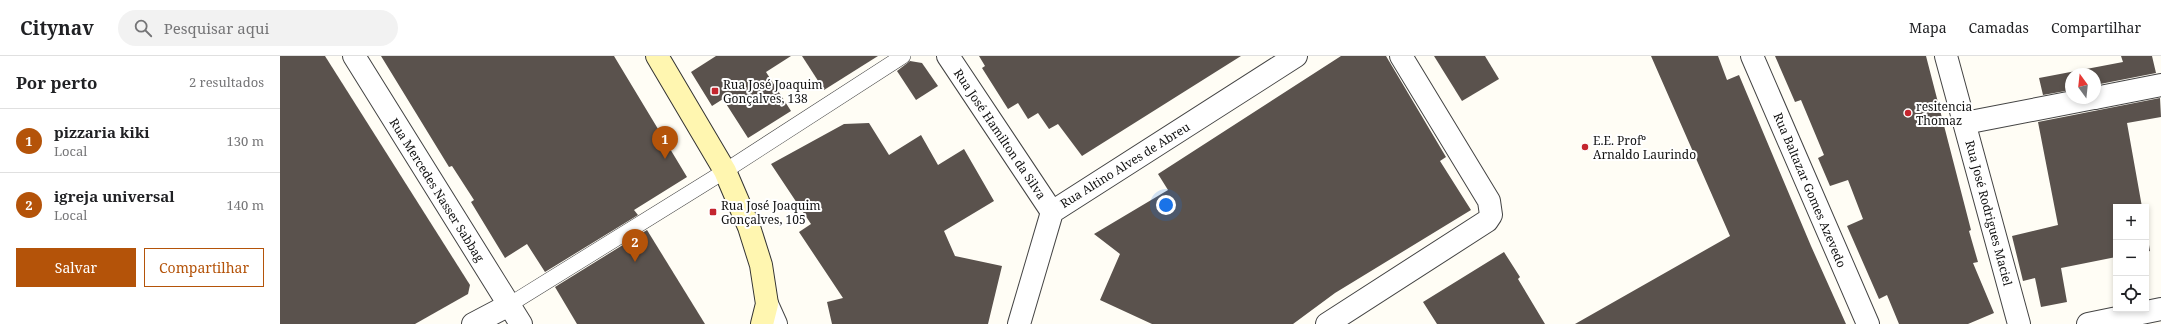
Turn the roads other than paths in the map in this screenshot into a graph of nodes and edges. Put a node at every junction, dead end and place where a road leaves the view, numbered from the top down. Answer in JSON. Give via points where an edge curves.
{"nodes":[{"id":1,"x":354,"y":56,"type":"edge"},
{"id":2,"x":657,"y":56,"type":"edge"},
{"id":3,"x":903,"y":56,"type":"edge"},
{"id":4,"x":948,"y":56,"type":"edge"},
{"id":5,"x":1296,"y":56,"type":"edge"},
{"id":6,"x":1401,"y":56,"type":"edge"},
{"id":7,"x":1752,"y":56,"type":"edge"},
{"id":8,"x":1946,"y":56,"type":"edge"},
{"id":9,"x":2161,"y":85,"type":"edge"},
{"id":10,"x":2101,"y":97,"type":"edge"},
{"id":11,"x":2065,"y":104,"type":"edge"},
{"id":12,"x":1965,"y":123,"type":"junction"},
{"id":13,"x":725,"y":171,"type":"junction"},
{"id":14,"x":1052,"y":212,"type":"junction"},
{"id":15,"x":2161,"y":309,"type":"edge"},
{"id":16,"x":500,"y":313,"type":"edge"},
{"id":17,"x":764,"y":314,"type":"edge"},
{"id":18,"x":473,"y":324,"type":"edge"},
{"id":19,"x":521,"y":324,"type":"edge"},
{"id":20,"x":776,"y":324,"type":"edge"},
{"id":21,"x":1019,"y":324,"type":"edge"},
{"id":22,"x":1327,"y":324,"type":"edge"},
{"id":23,"x":1868,"y":324,"type":"edge"},
{"id":24,"x":2019,"y":324,"type":"edge"},
{"id":25,"x":2088,"y":324,"type":"edge"}],
"edges":[{"from":1,"to":16,"type":"street","name":"Rua Mercedes Nasser Sabbag"},
{"from":2,"to":13,"type":"street"},
{"from":3,"to":13,"type":"lane"},
{"from":4,"to":14,"type":"street","name":"Rua José Hamilton da Silva"},
{"from":5,"to":14,"type":"street","name":"Rua Altino Alves de Abreu"},
{"from":6,"to":22,"type":"street","via":[[1489,201],[1491,215],[1487,221]]},
{"from":7,"to":23,"type":"street","name":"Rua Baltazar Gomes Azevedo"},
{"from":8,"to":12,"type":"street","name":"Rua José Rodrigues Maciel"},
{"from":9,"to":10,"type":"street"},
{"from":11,"to":12,"type":"street"},
{"from":12,"to":24,"type":"street","name":"Rua José Rodrigues Maciel"},
{"from":13,"to":16,"type":"lane"},
{"from":13,"to":17,"type":"street","via":[[749,227],[761,265]]},
{"from":14,"to":21,"type":"street","name":"Rua Altino Alves de Abreu"},
{"from":15,"to":25,"type":"street"},
{"from":16,"to":18,"type":"street"},
{"from":16,"to":19,"type":"street","name":"Rua Mercedes Nasser Sabbag"},
{"from":17,"to":20,"type":"street"}]}
